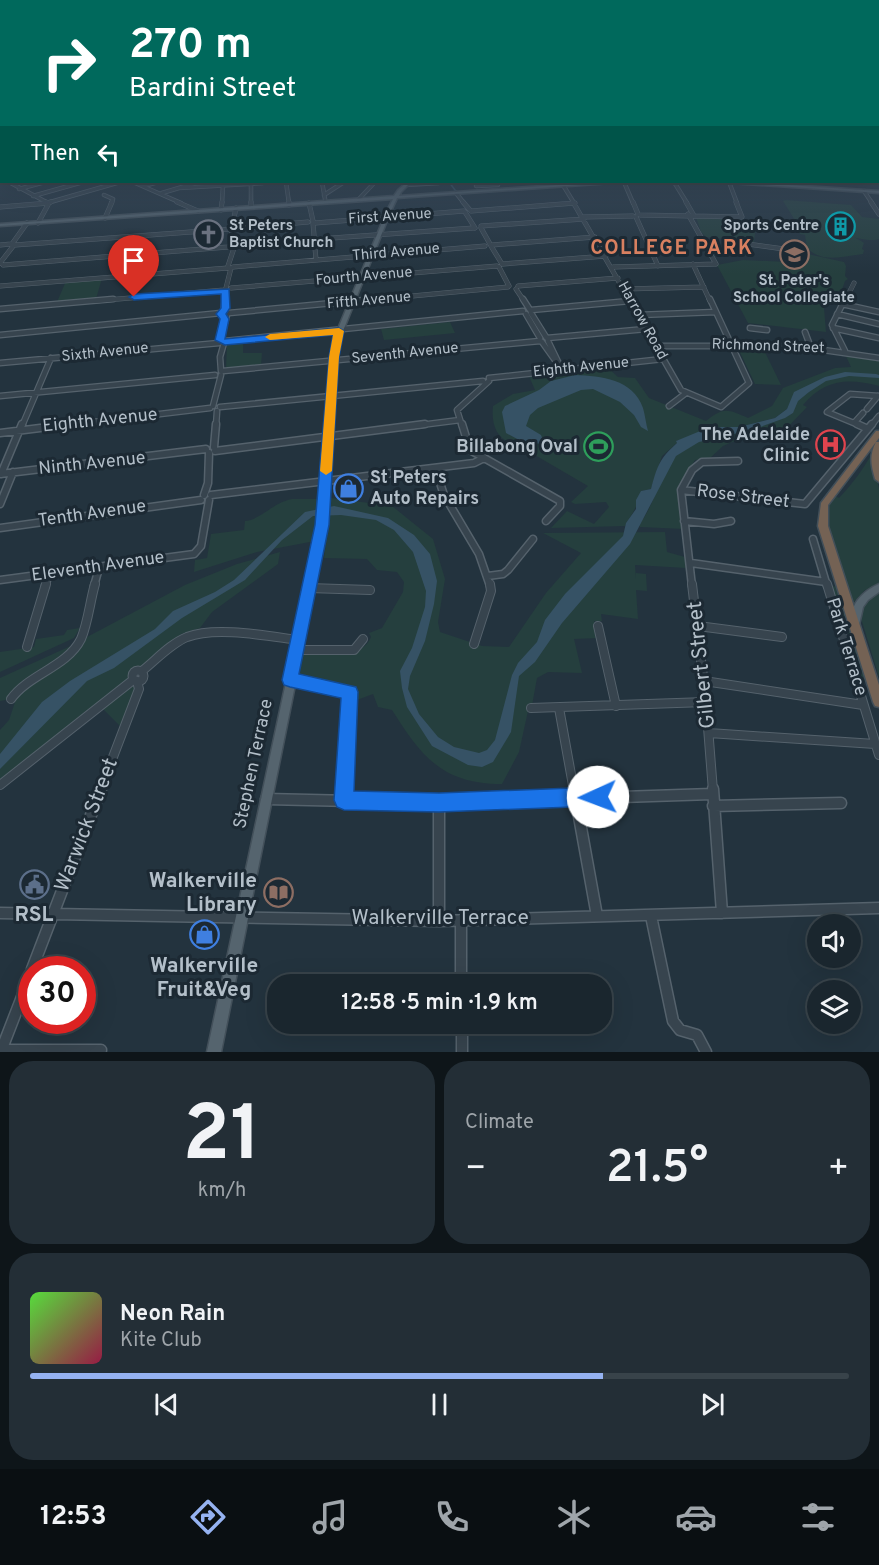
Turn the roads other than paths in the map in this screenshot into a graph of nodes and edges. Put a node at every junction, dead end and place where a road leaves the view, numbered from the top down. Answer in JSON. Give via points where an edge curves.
{"nodes":[{"id":1,"x":10,"y":183,"type":"edge"},
{"id":2,"x":41,"y":183,"type":"edge"},
{"id":3,"x":78,"y":183,"type":"edge"},
{"id":4,"x":117,"y":183,"type":"edge"},
{"id":5,"x":136,"y":183,"type":"edge"},
{"id":6,"x":154,"y":183,"type":"edge"},
{"id":7,"x":196,"y":183,"type":"edge"},
{"id":8,"x":223,"y":183,"type":"edge"},
{"id":9,"x":251,"y":183,"type":"junction"},
{"id":10,"x":263,"y":183,"type":"edge"},
{"id":11,"x":286,"y":183,"type":"edge"},
{"id":12,"x":322,"y":183,"type":"edge"},
{"id":13,"x":343,"y":183,"type":"edge"},
{"id":14,"x":373,"y":183,"type":"edge"},
{"id":15,"x":405,"y":183,"type":"edge"},
{"id":16,"x":439,"y":183,"type":"dead end"},
{"id":17,"x":592,"y":183,"type":"edge"},
{"id":18,"x":624,"y":183,"type":"edge"},
{"id":19,"x":675,"y":183,"type":"edge"},
{"id":20,"x":730,"y":183,"type":"edge"},
{"id":21,"x":746,"y":183,"type":"edge"},
{"id":22,"x":809,"y":183,"type":"edge"},
{"id":23,"x":541,"y":184,"type":"edge"},
{"id":24,"x":572,"y":184,"type":"joint"},
{"id":25,"x":144,"y":186,"type":"junction"},
{"id":26,"x":476,"y":186,"type":"dead end"},
{"id":27,"x":498,"y":186,"type":"edge"},
{"id":28,"x":565,"y":187,"type":"junction"},
{"id":29,"x":811,"y":187,"type":"junction"},
{"id":30,"x":179,"y":188,"type":"junction"},
{"id":31,"x":18,"y":189,"type":"junction"},
{"id":32,"x":864,"y":191,"type":"junction"},
{"id":33,"x":879,"y":192,"type":"edge"},
{"id":34,"x":162,"y":193,"type":"junction"},
{"id":35,"x":456,"y":193,"type":"junction"},
{"id":36,"x":104,"y":195,"type":"dead end"},
{"id":37,"x":324,"y":195,"type":"junction"},
{"id":38,"x":33,"y":196,"type":"junction"},
{"id":39,"x":357,"y":200,"type":"junction"},
{"id":40,"x":393,"y":201,"type":"junction"},
{"id":41,"x":325,"y":202,"type":"junction"},
{"id":42,"x":48,"y":203,"type":"junction"},
{"id":43,"x":309,"y":203,"type":"junction"},
{"id":44,"x":575,"y":203,"type":"junction"},
{"id":45,"x":872,"y":204,"type":"junction"},
{"id":46,"x":289,"y":205,"type":"junction"},
{"id":47,"x":879,"y":205,"type":"edge"},
{"id":48,"x":1,"y":206,"type":"edge"},
{"id":49,"x":251,"y":207,"type":"junction"},
{"id":50,"x":236,"y":208,"type":"junction"},
{"id":51,"x":221,"y":210,"type":"junction"},
{"id":52,"x":198,"y":211,"type":"junction"},
{"id":53,"x":467,"y":211,"type":"junction"},
{"id":54,"x":688,"y":214,"type":"junction"},
{"id":55,"x":693,"y":214,"type":"junction"},
{"id":56,"x":879,"y":214,"type":"edge"},
{"id":57,"x":637,"y":216,"type":"junction"},
{"id":58,"x":387,"y":217,"type":"junction"},
{"id":59,"x":105,"y":218,"type":"junction"},
{"id":60,"x":584,"y":218,"type":"junction"},
{"id":61,"x":312,"y":222,"type":"junction"},
{"id":62,"x":38,"y":223,"type":"junction"},
{"id":63,"x":27,"y":224,"type":"junction"},
{"id":64,"x":0,"y":225,"type":"edge"},
{"id":65,"x":478,"y":227,"type":"junction"},
{"id":66,"x":234,"y":228,"type":"junction"},
{"id":67,"x":380,"y":235,"type":"junction"},
{"id":68,"x":595,"y":237,"type":"junction"},
{"id":69,"x":314,"y":240,"type":"junction"},
{"id":70,"x":733,"y":242,"type":"dead end"},
{"id":71,"x":2,"y":245,"type":"edge"},
{"id":72,"x":13,"y":245,"type":"junction"},
{"id":73,"x":488,"y":245,"type":"junction"},
{"id":74,"x":232,"y":247,"type":"junction"},
{"id":75,"x":783,"y":249,"type":"dead end"},
{"id":76,"x":371,"y":255,"type":"junction"},
{"id":77,"x":606,"y":256,"type":"junction"},
{"id":78,"x":316,"y":260,"type":"junction"},
{"id":79,"x":693,"y":264,"type":"junction"},
{"id":80,"x":1,"y":265,"type":"edge"},
{"id":81,"x":501,"y":265,"type":"junction"},
{"id":82,"x":230,"y":266,"type":"junction"},
{"id":83,"x":658,"y":266,"type":"junction"},
{"id":84,"x":613,"y":267,"type":"junction"},
{"id":85,"x":362,"y":278,"type":"junction"},
{"id":86,"x":618,"y":278,"type":"junction"},
{"id":87,"x":854,"y":283,"type":"dead end"},
{"id":88,"x":0,"y":286,"type":"edge"},
{"id":89,"x":513,"y":287,"type":"junction"},
{"id":90,"x":704,"y":287,"type":"junction"},
{"id":91,"x":227,"y":289,"type":"junction"},
{"id":92,"x":624,"y":290,"type":"junction"},
{"id":93,"x":351,"y":302,"type":"junction"},
{"id":94,"x":630,"y":302,"type":"junction"},
{"id":95,"x":842,"y":304,"type":"junction"},
{"id":96,"x":857,"y":307,"type":"junction"},
{"id":97,"x":0,"y":309,"type":"edge"},
{"id":98,"x":529,"y":312,"type":"junction"},
{"id":99,"x":716,"y":312,"type":"junction"},
{"id":100,"x":879,"y":312,"type":"edge"},
{"id":101,"x":225,"y":314,"type":"junction"},
{"id":102,"x":837,"y":314,"type":"junction"},
{"id":103,"x":638,"y":315,"type":"junction"},
{"id":104,"x":852,"y":318,"type":"junction"},
{"id":105,"x":879,"y":324,"type":"edge"},
{"id":106,"x":750,"y":328,"type":"dead end"},
{"id":107,"x":833,"y":328,"type":"junction"},
{"id":108,"x":646,"y":329,"type":"junction"},
{"id":109,"x":339,"y":330,"type":"junction"},
{"id":110,"x":766,"y":330,"type":"dead end"},
{"id":111,"x":805,"y":332,"type":"dead end"},
{"id":112,"x":0,"y":334,"type":"edge"},
{"id":113,"x":879,"y":338,"type":"edge"},
{"id":114,"x":544,"y":339,"type":"junction"},
{"id":115,"x":222,"y":342,"type":"junction"},
{"id":116,"x":731,"y":344,"type":"junction"},
{"id":117,"x":656,"y":346,"type":"junction"},
{"id":118,"x":811,"y":348,"type":"junction"},
{"id":119,"x":845,"y":351,"type":"junction"},
{"id":120,"x":51,"y":358,"type":"junction"},
{"id":121,"x":879,"y":358,"type":"edge"},
{"id":122,"x":663,"y":359,"type":"junction"},
{"id":123,"x":334,"y":361,"type":"junction"},
{"id":124,"x":0,"y":363,"type":"edge"},
{"id":125,"x":562,"y":370,"type":"junction"},
{"id":126,"x":219,"y":374,"type":"junction"},
{"id":127,"x":486,"y":381,"type":"junction"},
{"id":128,"x":37,"y":392,"type":"junction"},
{"id":129,"x":686,"y":393,"type":"junction"},
{"id":130,"x":0,"y":396,"type":"edge"},
{"id":131,"x":332,"y":396,"type":"junction"},
{"id":132,"x":879,"y":396,"type":"edge"},
{"id":133,"x":669,"y":406,"type":"dead end"},
{"id":134,"x":215,"y":408,"type":"junction"},
{"id":135,"x":879,"y":416,"type":"edge"},
{"id":136,"x":460,"y":420,"type":"junction"},
{"id":137,"x":854,"y":423,"type":"junction"},
{"id":138,"x":868,"y":429,"type":"junction"},
{"id":139,"x":21,"y":430,"type":"junction"},
{"id":140,"x":0,"y":432,"type":"edge"},
{"id":141,"x":879,"y":433,"type":"edge"},
{"id":142,"x":329,"y":436,"type":"junction"},
{"id":143,"x":879,"y":444,"type":"edge"},
{"id":144,"x":211,"y":450,"type":"junction"},
{"id":145,"x":484,"y":458,"type":"junction"},
{"id":146,"x":738,"y":461,"type":"dead end"},
{"id":147,"x":435,"y":468,"type":"junction"},
{"id":148,"x":13,"y":472,"type":"junction"},
{"id":149,"x":1,"y":474,"type":"edge"},
{"id":150,"x":879,"y":479,"type":"edge"},
{"id":151,"x":325,"y":482,"type":"junction"},
{"id":152,"x":681,"y":490,"type":"junction"},
{"id":153,"x":206,"y":498,"type":"junction"},
{"id":154,"x":324,"y":498,"type":"joint"},
{"id":155,"x":0,"y":504,"type":"edge"},
{"id":156,"x":546,"y":521,"type":"dead end"},
{"id":157,"x":730,"y":521,"type":"dead end"},
{"id":158,"x":685,"y":524,"type":"junction"},
{"id":159,"x":0,"y":527,"type":"edge"},
{"id":160,"x":813,"y":539,"type":"dead end"},
{"id":161,"x":532,"y":540,"type":"dead end"},
{"id":162,"x":691,"y":564,"type":"junction"},
{"id":163,"x":99,"y":568,"type":"junction"},
{"id":164,"x":49,"y":574,"type":"junction"},
{"id":165,"x":488,"y":576,"type":"junction"},
{"id":166,"x":0,"y":580,"type":"edge"},
{"id":167,"x":826,"y":582,"type":"junction"},
{"id":168,"x":309,"y":588,"type":"junction"},
{"id":169,"x":879,"y":588,"type":"edge"},
{"id":170,"x":370,"y":590,"type":"dead end"},
{"id":171,"x":598,"y":626,"type":"dead end"},
{"id":172,"x":698,"y":626,"type":"junction"},
{"id":173,"x":782,"y":637,"type":"dead end"},
{"id":174,"x":859,"y":637,"type":"junction"},
{"id":175,"x":363,"y":639,"type":"dead end"},
{"id":176,"x":474,"y":644,"type":"dead end"},
{"id":177,"x":297,"y":645,"type":"junction"},
{"id":178,"x":27,"y":647,"type":"dead end"},
{"id":179,"x":135,"y":680,"type":"junction"},
{"id":180,"x":290,"y":680,"type":"junction"},
{"id":181,"x":704,"y":681,"type":"junction"},
{"id":182,"x":11,"y":699,"type":"dead end"},
{"id":183,"x":706,"y":702,"type":"junction"},
{"id":184,"x":879,"y":702,"type":"edge"},
{"id":185,"x":863,"y":705,"type":"junction"},
{"id":186,"x":616,"y":706,"type":"junction"},
{"id":187,"x":531,"y":708,"type":"dead end"},
{"id":188,"x":559,"y":708,"type":"junction"},
{"id":189,"x":709,"y":733,"type":"junction"},
{"id":190,"x":875,"y":744,"type":"junction"},
{"id":191,"x":879,"y":756,"type":"edge"},
{"id":192,"x":0,"y":785,"type":"edge"},
{"id":193,"x":712,"y":794,"type":"junction"},
{"id":194,"x":577,"y":797,"type":"junction"},
{"id":195,"x":266,"y":799,"type":"junction"},
{"id":196,"x":344,"y":800,"type":"junction"},
{"id":197,"x":439,"y":803,"type":"junction"},
{"id":198,"x":841,"y":803,"type":"dead end"},
{"id":199,"x":713,"y":806,"type":"junction"},
{"id":200,"x":879,"y":908,"type":"edge"},
{"id":201,"x":0,"y":913,"type":"edge"},
{"id":202,"x":54,"y":913,"type":"junction"},
{"id":203,"x":722,"y":913,"type":"junction"},
{"id":204,"x":241,"y":916,"type":"junction"},
{"id":205,"x":597,"y":916,"type":"junction"},
{"id":206,"x":651,"y":916,"type":"junction"},
{"id":207,"x":461,"y":920,"type":"junction"},
{"id":208,"x":439,"y":921,"type":"junction"},
{"id":209,"x":37,"y":956,"type":"edge"},
{"id":210,"x":462,"y":974,"type":"edge"},
{"id":211,"x":18,"y":1007,"type":"edge"},
{"id":212,"x":462,"y":1034,"type":"edge"},
{"id":213,"x":101,"y":1050,"type":"dead end"},
{"id":214,"x":1,"y":1051,"type":"edge"},
{"id":215,"x":213,"y":1052,"type":"edge"},
{"id":216,"x":462,"y":1052,"type":"edge"},
{"id":217,"x":706,"y":1052,"type":"edge"}],
"edges":[{"from":1,"to":31,"type":"street"},
{"from":2,"to":31,"type":"street"},
{"from":3,"to":38,"type":"street"},
{"from":4,"to":42,"type":"street"},
{"from":5,"to":25,"type":"street"},
{"from":6,"to":25,"type":"street"},
{"from":7,"to":30,"type":"street"},
{"from":8,"to":9,"type":"street"},
{"from":8,"to":30,"type":"street"},
{"from":8,"to":51,"type":"street"},
{"from":9,"to":10,"type":"street"},
{"from":9,"to":49,"type":"street"},
{"from":11,"to":46,"type":"street"},
{"from":12,"to":37,"type":"street"},
{"from":13,"to":37,"type":"street"},
{"from":14,"to":39,"type":"street"},
{"from":15,"to":16,"type":"street"},
{"from":15,"to":40,"type":"main road","name":"Stephen Terrace"},
{"from":17,"to":24,"type":"main road"},
{"from":18,"to":57,"type":"street"},
{"from":19,"to":55,"type":"street"},
{"from":20,"to":55,"type":"street","via":[[742,217]]},
{"from":21,"to":29,"type":"main road"},
{"from":22,"to":29,"type":"street"},
{"from":23,"to":27,"type":"main road"},
{"from":23,"to":28,"type":"main road"},
{"from":24,"to":28,"type":"main road"},
{"from":25,"to":34,"type":"street"},
{"from":26,"to":27,"type":"street"},
{"from":27,"to":35,"type":"main road"},
{"from":28,"to":44,"type":"street","name":"Harrow Road"},
{"from":29,"to":32,"type":"main road"},
{"from":30,"to":34,"type":"street"},
{"from":31,"to":38,"type":"street"},
{"from":32,"to":33,"type":"main road"},
{"from":32,"to":45,"type":"street"},
{"from":34,"to":52,"type":"street"},
{"from":35,"to":40,"type":"main road"},
{"from":35,"to":53,"type":"street"},
{"from":36,"to":59,"type":"street","via":[[113,199]]},
{"from":37,"to":41,"type":"street"},
{"from":38,"to":42,"type":"street"},
{"from":39,"to":40,"type":"main road"},
{"from":39,"to":41,"type":"main road"},
{"from":40,"to":58,"type":"main road","name":"Stephen Terrace"},
{"from":41,"to":43,"type":"main road"},
{"from":42,"to":48,"type":"street"},
{"from":42,"to":62,"type":"street"},
{"from":43,"to":46,"type":"main road"},
{"from":43,"to":61,"type":"street"},
{"from":44,"to":53,"type":"street","name":"First Avenue"},
{"from":44,"to":60,"type":"street","name":"Harrow Road"},
{"from":45,"to":47,"type":"street"},
{"from":45,"to":56,"type":"street"},
{"from":46,"to":49,"type":"main road"},
{"from":49,"to":50,"type":"main road"},
{"from":50,"to":51,"type":"main road"},
{"from":50,"to":66,"type":"street"},
{"from":51,"to":52,"type":"main road"},
{"from":52,"to":59,"type":"main road"},
{"from":53,"to":58,"type":"street","name":"First Avenue"},
{"from":53,"to":65,"type":"street"},
{"from":54,"to":55,"type":"street"},
{"from":54,"to":57,"type":"street"},
{"from":54,"to":79,"type":"street","via":[[716,264]]},
{"from":57,"to":60,"type":"street"},
{"from":57,"to":83,"type":"street"},
{"from":58,"to":61,"type":"street","name":"First Avenue"},
{"from":58,"to":67,"type":"main road","name":"Stephen Terrace"},
{"from":59,"to":62,"type":"main road"},
{"from":60,"to":65,"type":"street"},
{"from":60,"to":68,"type":"street","name":"Harrow Road"},
{"from":61,"to":66,"type":"street","name":"First Avenue"},
{"from":61,"to":69,"type":"street"},
{"from":62,"to":63,"type":"main road"},
{"from":63,"to":64,"type":"main road"},
{"from":63,"to":72,"type":"street"},
{"from":65,"to":67,"type":"street"},
{"from":65,"to":73,"type":"street"},
{"from":66,"to":72,"type":"street","name":"First Avenue"},
{"from":66,"to":74,"type":"street"},
{"from":67,"to":69,"type":"street"},
{"from":67,"to":76,"type":"main road","name":"Stephen Terrace"},
{"from":68,"to":73,"type":"street","name":"Third Avenue"},
{"from":68,"to":77,"type":"street","name":"Harrow Road"},
{"from":69,"to":74,"type":"street"},
{"from":69,"to":78,"type":"street"},
{"from":70,"to":75,"type":"street"},
{"from":71,"to":72,"type":"street","name":"First Avenue"},
{"from":72,"to":80,"type":"street"},
{"from":73,"to":76,"type":"street","name":"Third Avenue"},
{"from":73,"to":81,"type":"street"},
{"from":74,"to":80,"type":"street"},
{"from":74,"to":82,"type":"street"},
{"from":76,"to":78,"type":"street","name":"Third Avenue"},
{"from":76,"to":85,"type":"main road","name":"Stephen Terrace"},
{"from":77,"to":81,"type":"street","name":"Fourth Avenue"},
{"from":77,"to":84,"type":"street","name":"Harrow Road"},
{"from":78,"to":82,"type":"street","name":"Third Avenue"},
{"from":79,"to":83,"type":"street"},
{"from":79,"to":90,"type":"street"},
{"from":81,"to":85,"type":"street","name":"Fourth Avenue"},
{"from":81,"to":89,"type":"street"},
{"from":82,"to":88,"type":"street","name":"Third Avenue"},
{"from":82,"to":91,"type":"street"},
{"from":83,"to":84,"type":"street"},
{"from":84,"to":86,"type":"street","name":"Harrow Road"},
{"from":85,"to":91,"type":"street","name":"Fourth Avenue"},
{"from":85,"to":93,"type":"main road","name":"Stephen Terrace"},
{"from":86,"to":89,"type":"street","name":"Fifth Avenue"},
{"from":86,"to":92,"type":"street","name":"Harrow Road"},
{"from":87,"to":95,"type":"street"},
{"from":89,"to":93,"type":"street","name":"Fifth Avenue"},
{"from":89,"to":98,"type":"street"},
{"from":90,"to":92,"type":"street"},
{"from":90,"to":99,"type":"street"},
{"from":91,"to":97,"type":"street","name":"Fourth Avenue"},
{"from":91,"to":101,"type":"street"},
{"from":92,"to":94,"type":"street","name":"Harrow Road"},
{"from":93,"to":101,"type":"street","name":"Fifth Avenue"},
{"from":93,"to":109,"type":"main road","name":"Stephen Terrace"},
{"from":94,"to":98,"type":"street","name":"Sixth Avenue"},
{"from":94,"to":103,"type":"street","name":"Harrow Road"},
{"from":95,"to":96,"type":"street"},
{"from":95,"to":102,"type":"street"},
{"from":96,"to":100,"type":"street"},
{"from":96,"to":104,"type":"street"},
{"from":98,"to":109,"type":"street","name":"Sixth Avenue"},
{"from":98,"to":114,"type":"street"},
{"from":99,"to":103,"type":"street"},
{"from":99,"to":116,"type":"street"},
{"from":101,"to":112,"type":"street","name":"Fifth Avenue"},
{"from":101,"to":115,"type":"street"},
{"from":102,"to":104,"type":"street"},
{"from":102,"to":107,"type":"street"},
{"from":103,"to":108,"type":"street","name":"Harrow Road"},
{"from":104,"to":105,"type":"street"},
{"from":106,"to":110,"type":"street"},
{"from":107,"to":113,"type":"street"},
{"from":107,"to":119,"type":"street"},
{"from":108,"to":114,"type":"street","name":"Seventh Avenue"},
{"from":108,"to":117,"type":"street","name":"Harrow Road"},
{"from":109,"to":115,"type":"street","name":"Sixth Avenue"},
{"from":109,"to":123,"type":"main road","name":"Stephen Terrace"},
{"from":111,"to":118,"type":"street"},
{"from":114,"to":123,"type":"street","name":"Seventh Avenue"},
{"from":114,"to":125,"type":"street"},
{"from":115,"to":120,"type":"street","name":"Sixth Avenue"},
{"from":115,"to":126,"type":"street"},
{"from":116,"to":117,"type":"street","name":"Richmond Street"},
{"from":116,"to":118,"type":"street","name":"Richmond Street"},
{"from":116,"to":129,"type":"street","via":[[749,383],[720,407]]},
{"from":117,"to":122,"type":"street","name":"Harrow Road"},
{"from":118,"to":119,"type":"street","name":"Richmond Street"},
{"from":119,"to":121,"type":"street","name":"Richmond Street"},
{"from":120,"to":124,"type":"street","name":"Sixth Avenue"},
{"from":120,"to":128,"type":"street"},
{"from":122,"to":125,"type":"street","name":"Eighth Avenue"},
{"from":122,"to":129,"type":"street","name":"Harrow Road"},
{"from":123,"to":126,"type":"street","name":"Seventh Avenue"},
{"from":123,"to":131,"type":"main road","name":"Stephen Terrace"},
{"from":125,"to":127,"type":"street","name":"Eighth Avenue"},
{"from":126,"to":128,"type":"street","name":"Seventh Avenue"},
{"from":126,"to":134,"type":"street"},
{"from":127,"to":131,"type":"street","name":"Eighth Avenue"},
{"from":127,"to":136,"type":"street","via":[[457,410]]},
{"from":128,"to":130,"type":"street","name":"Seventh Avenue"},
{"from":128,"to":139,"type":"street"},
{"from":129,"to":133,"type":"street"},
{"from":131,"to":134,"type":"street","name":"Eighth Avenue"},
{"from":131,"to":142,"type":"main road","name":"Stephen Terrace"},
{"from":132,"to":137,"type":"street"},
{"from":132,"to":137,"type":"street","via":[[863,392],[843,394],[827,412]]},
{"from":134,"to":139,"type":"street","name":"Eighth Avenue"},
{"from":134,"to":144,"type":"street"},
{"from":135,"to":138,"type":"street"},
{"from":136,"to":142,"type":"street","name":"Ninth Avenue"},
{"from":136,"to":145,"type":"street","via":[[470,450]]},
{"from":137,"to":138,"type":"street"},
{"from":138,"to":152,"type":"street","name":"Rose Street","via":[[805,504]]},
{"from":139,"to":140,"type":"street","name":"Eighth Avenue"},
{"from":139,"to":149,"type":"street"},
{"from":141,"to":174,"type":"highway","via":[[824,505],[823,526]]},
{"from":142,"to":144,"type":"street","name":"Ninth Avenue"},
{"from":142,"to":151,"type":"main road","name":"Stephen Terrace"},
{"from":143,"to":150,"type":"highway","via":[[874,452]]},
{"from":144,"to":148,"type":"street","name":"Ninth Avenue"},
{"from":144,"to":153,"type":"street"},
{"from":145,"to":147,"type":"street","name":"Tenth Avenue"},
{"from":145,"to":156,"type":"street","via":[[560,501],[561,505]]},
{"from":146,"to":152,"type":"street","via":[[700,460]]},
{"from":147,"to":151,"type":"street","name":"Tenth Avenue"},
{"from":147,"to":165,"type":"street","via":[[442,493]]},
{"from":148,"to":149,"type":"street","name":"Ninth Avenue"},
{"from":148,"to":155,"type":"street"},
{"from":151,"to":153,"type":"street","name":"Tenth Avenue"},
{"from":151,"to":154,"type":"main road","name":"Stephen Terrace"},
{"from":152,"to":158,"type":"street","name":"Gilbert Street"},
{"from":153,"to":159,"type":"street","name":"Tenth Avenue"},
{"from":153,"to":163,"type":"street","name":"Eleventh Avenue","via":[[201,546],[196,553]]},
{"from":154,"to":168,"type":"main road","name":"Stephen Terrace"},
{"from":157,"to":158,"type":"street"},
{"from":158,"to":162,"type":"street","name":"Gilbert Street"},
{"from":160,"to":167,"type":"street","name":"Park Terrace"},
{"from":161,"to":165,"type":"street","via":[[508,570]]},
{"from":162,"to":167,"type":"street"},
{"from":162,"to":172,"type":"street","name":"Gilbert Street"},
{"from":163,"to":164,"type":"street","name":"Eleventh Avenue"},
{"from":163,"to":182,"type":"street","via":[[76,648],[59,664],[17,688]]},
{"from":164,"to":166,"type":"street","name":"Eleventh Avenue"},
{"from":164,"to":178,"type":"street"},
{"from":165,"to":176,"type":"street","via":[[491,591]]},
{"from":167,"to":185,"type":"street","name":"Park Terrace"},
{"from":168,"to":170,"type":"street"},
{"from":168,"to":177,"type":"main road","name":"Stephen Terrace"},
{"from":169,"to":174,"type":"main road","via":[[863,598],[855,615]]},
{"from":171,"to":186,"type":"street"},
{"from":172,"to":173,"type":"street"},
{"from":172,"to":181,"type":"street","name":"Gilbert Street"},
{"from":174,"to":184,"type":"highway"},
{"from":175,"to":177,"type":"street","via":[[354,650]]},
{"from":177,"to":179,"type":"street","via":[[280,636],[187,637],[134,673]]},
{"from":177,"to":180,"type":"main road","name":"Stephen Terrace"},
{"from":179,"to":192,"type":"street"},
{"from":179,"to":202,"type":"street","name":"Warwick Street","via":[[139,689]]},
{"from":180,"to":195,"type":"main road","name":"Stephen Terrace"},
{"from":180,"to":196,"type":"street","via":[[350,692]]},
{"from":181,"to":183,"type":"street","name":"Gilbert Street"},
{"from":181,"to":185,"type":"street"},
{"from":183,"to":186,"type":"street"},
{"from":183,"to":189,"type":"street","name":"Gilbert Street"},
{"from":185,"to":190,"type":"street","name":"Park Terrace"},
{"from":186,"to":188,"type":"street"},
{"from":187,"to":188,"type":"street"},
{"from":188,"to":194,"type":"street"},
{"from":189,"to":190,"type":"street"},
{"from":189,"to":193,"type":"street","name":"Gilbert Street"},
{"from":190,"to":191,"type":"street","name":"Park Terrace"},
{"from":193,"to":194,"type":"street"},
{"from":193,"to":199,"type":"street","name":"Gilbert Street"},
{"from":194,"to":197,"type":"street"},
{"from":194,"to":205,"type":"street"},
{"from":195,"to":196,"type":"street"},
{"from":195,"to":204,"type":"main road","name":"Stephen Terrace"},
{"from":196,"to":197,"type":"street"},
{"from":197,"to":208,"type":"street"},
{"from":198,"to":199,"type":"street"},
{"from":199,"to":203,"type":"street","name":"Gilbert Street"},
{"from":200,"to":203,"type":"street","name":"Walkerville Terrace"},
{"from":201,"to":202,"type":"street","name":"Walkerville Terrace"},
{"from":202,"to":204,"type":"street","name":"Walkerville Terrace"},
{"from":202,"to":209,"type":"street","name":"Warwick Street"},
{"from":203,"to":206,"type":"street","name":"Walkerville Terrace"},
{"from":204,"to":208,"type":"street","name":"Walkerville Terrace"},
{"from":204,"to":215,"type":"main road","name":"Stephen Terrace"},
{"from":205,"to":206,"type":"street","name":"Walkerville Terrace"},
{"from":205,"to":207,"type":"street","name":"Walkerville Terrace"},
{"from":206,"to":217,"type":"street","via":[[673,1021],[680,1030],[697,1035]]},
{"from":207,"to":208,"type":"street","name":"Walkerville Terrace"},
{"from":207,"to":210,"type":"street"},
{"from":211,"to":214,"type":"street","name":"Warwick Street"},
{"from":212,"to":216,"type":"street"},
{"from":213,"to":214,"type":"street"}]}
